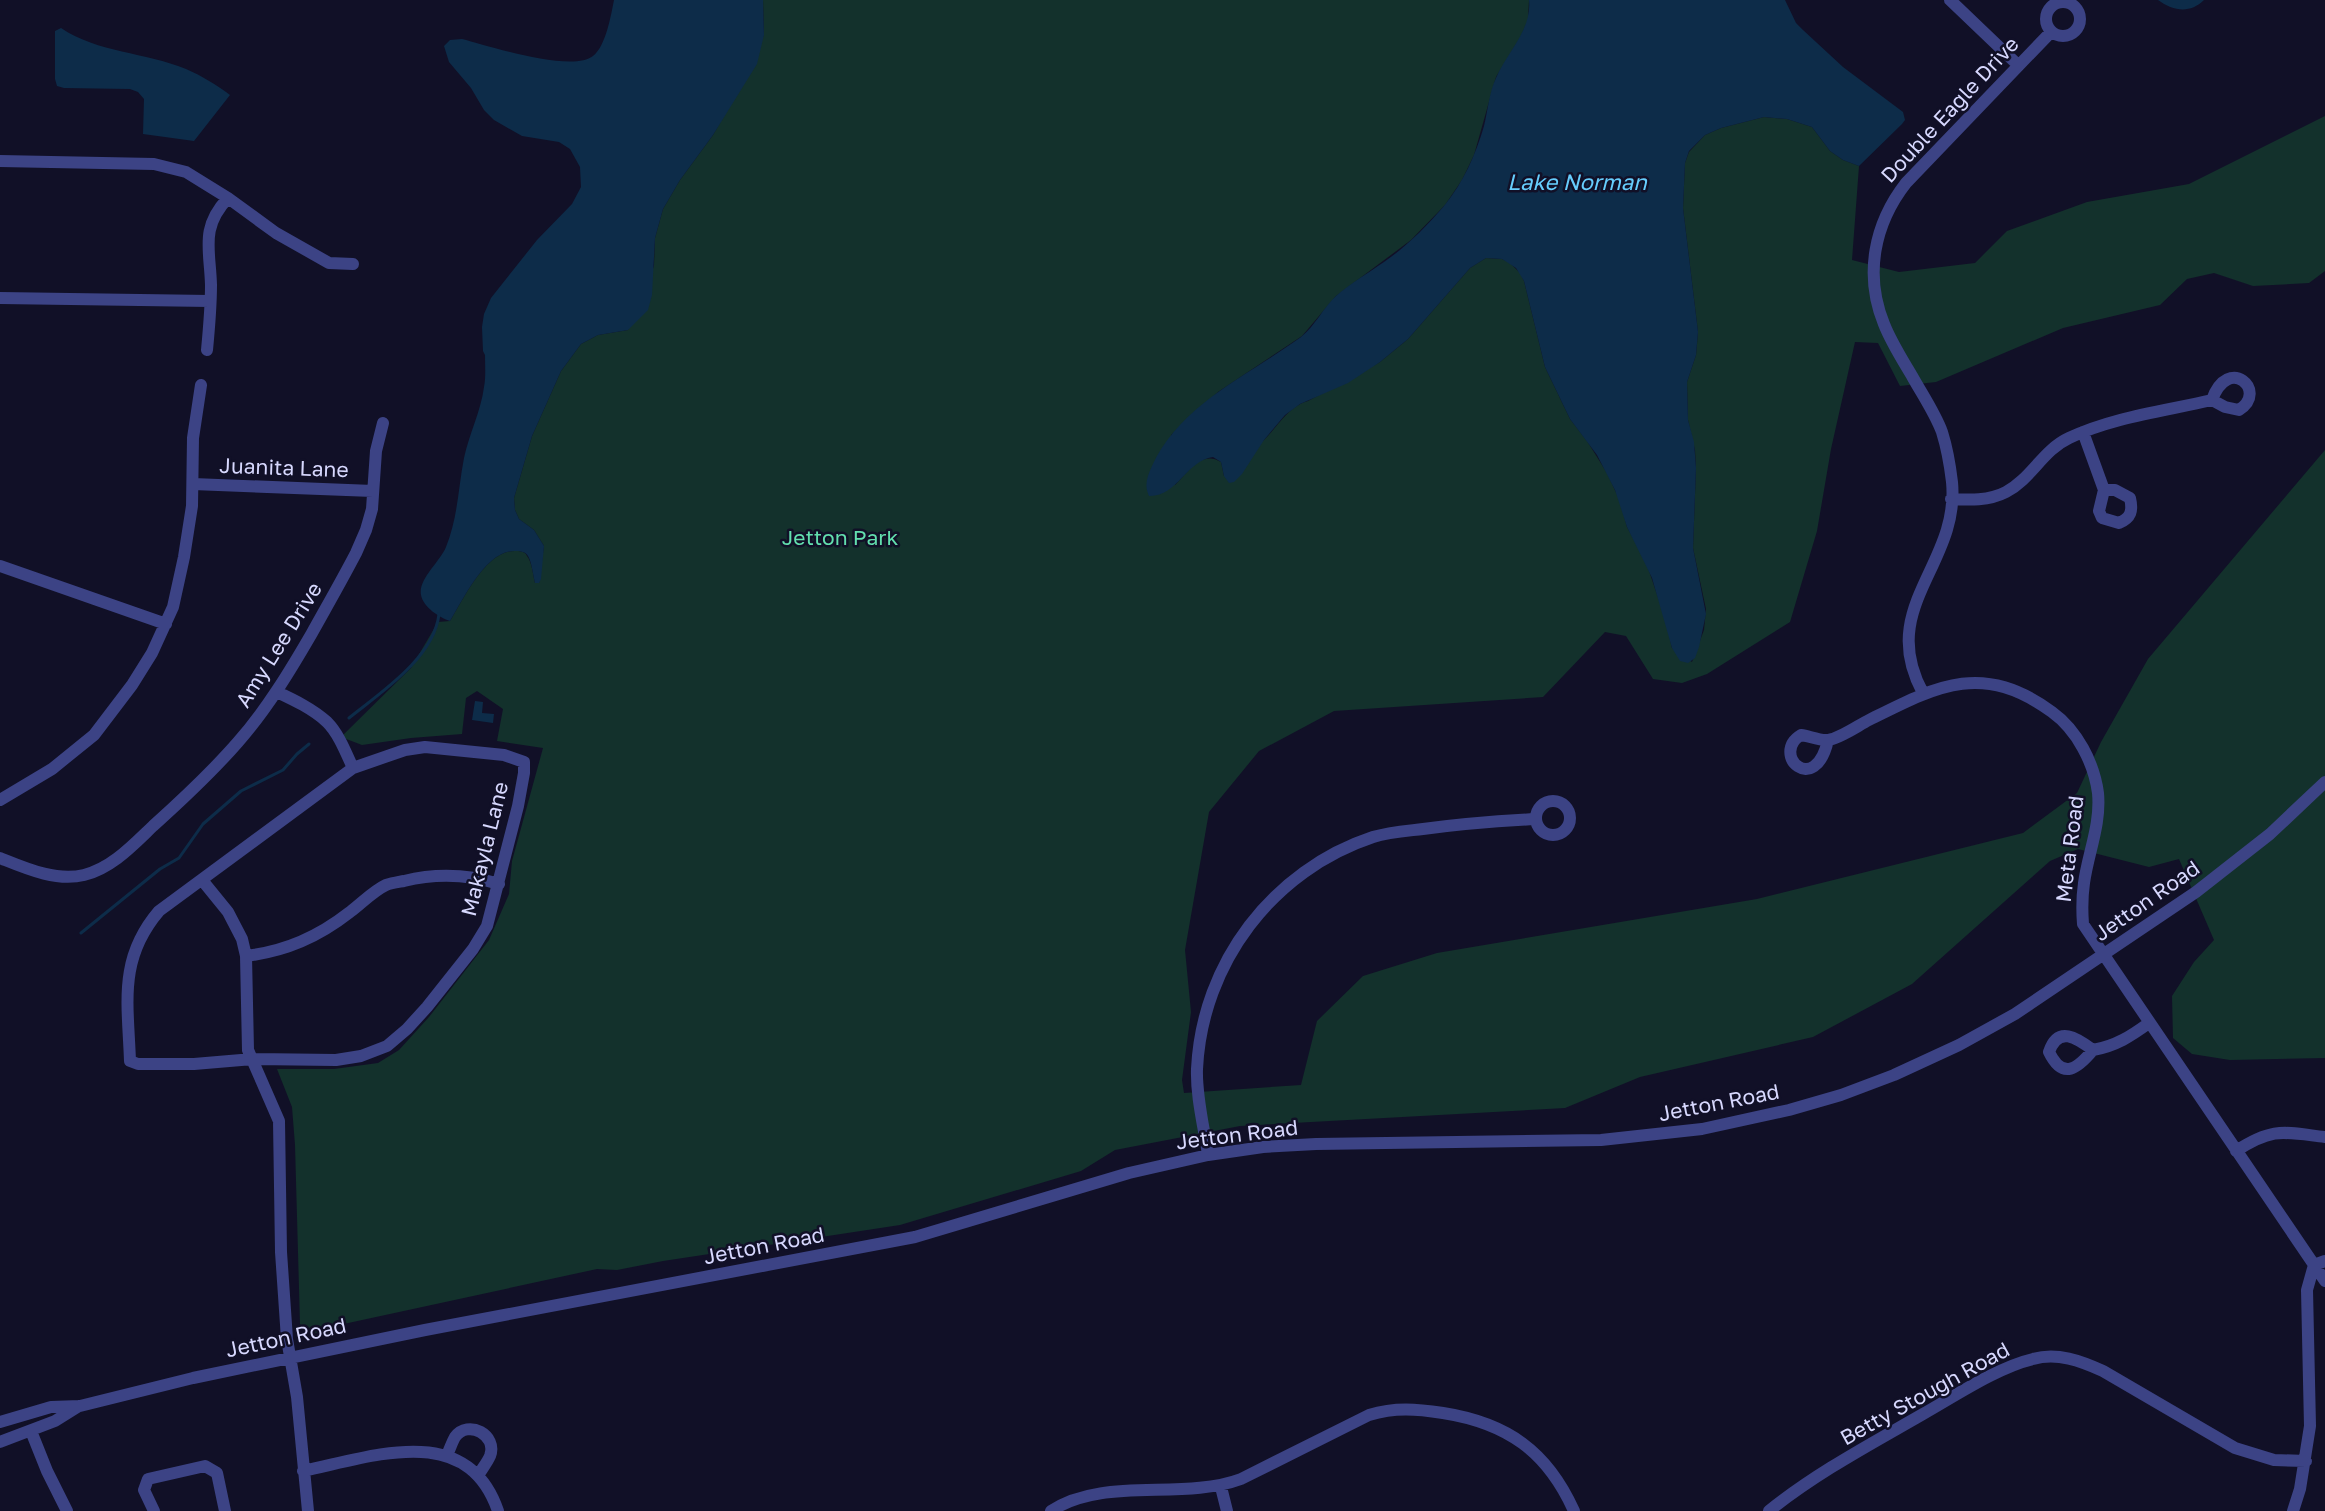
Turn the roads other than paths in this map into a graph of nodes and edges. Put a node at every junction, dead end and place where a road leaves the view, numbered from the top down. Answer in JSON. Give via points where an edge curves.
{"nodes":[{"id":1,"x":1950,"y":0,"type":"edge"},
{"id":2,"x":2051,"y":32,"type":"dead end"},
{"id":3,"x":2018,"y":65,"type":"junction"},
{"id":4,"x":0,"y":161,"type":"edge"},
{"id":5,"x":228,"y":198,"type":"junction"},
{"id":6,"x":354,"y":264,"type":"dead end"},
{"id":7,"x":0,"y":298,"type":"edge"},
{"id":8,"x":210,"y":301,"type":"junction"},
{"id":9,"x":207,"y":351,"type":"dead end"},
{"id":10,"x":201,"y":386,"type":"dead end"},
{"id":11,"x":2212,"y":400,"type":"dead end"},
{"id":12,"x":383,"y":423,"type":"dead end"},
{"id":13,"x":2083,"y":432,"type":"junction"},
{"id":14,"x":193,"y":484,"type":"junction"},
{"id":15,"x":2104,"y":490,"type":"dead end"},
{"id":16,"x":373,"y":491,"type":"junction"},
{"id":17,"x":1952,"y":499,"type":"junction"},
{"id":18,"x":0,"y":566,"type":"edge"},
{"id":19,"x":166,"y":624,"type":"junction"},
{"id":20,"x":277,"y":692,"type":"junction"},
{"id":21,"x":1923,"y":693,"type":"junction"},
{"id":22,"x":1828,"y":740,"type":"dead end"},
{"id":23,"x":353,"y":768,"type":"junction"},
{"id":24,"x":2325,"y":782,"type":"edge"},
{"id":25,"x":0,"y":800,"type":"edge"},
{"id":26,"x":1536,"y":819,"type":"dead end"},
{"id":27,"x":0,"y":858,"type":"edge"},
{"id":28,"x":202,"y":880,"type":"junction"},
{"id":29,"x":499,"y":884,"type":"junction"},
{"id":30,"x":2103,"y":955,"type":"junction"},
{"id":31,"x":246,"y":956,"type":"junction"},
{"id":32,"x":2149,"y":1023,"type":"junction"},
{"id":33,"x":2093,"y":1050,"type":"dead end"},
{"id":34,"x":254,"y":1059,"type":"junction"},
{"id":35,"x":2325,"y":1137,"type":"edge"},
{"id":36,"x":2236,"y":1151,"type":"junction"},
{"id":37,"x":1208,"y":1155,"type":"junction"},
{"id":38,"x":2319,"y":1263,"type":"edge"},
{"id":39,"x":2325,"y":1281,"type":"edge"},
{"id":40,"x":291,"y":1357,"type":"junction"},
{"id":41,"x":80,"y":1406,"type":"junction"},
{"id":42,"x":0,"y":1422,"type":"edge"},
{"id":43,"x":31,"y":1431,"type":"junction"},
{"id":44,"x":0,"y":1442,"type":"edge"},
{"id":45,"x":447,"y":1455,"type":"junction"},
{"id":46,"x":2306,"y":1461,"type":"junction"},
{"id":47,"x":303,"y":1471,"type":"junction"},
{"id":48,"x":478,"y":1476,"type":"junction"},
{"id":49,"x":1221,"y":1487,"type":"junction"},
{"id":50,"x":67,"y":1511,"type":"edge"},
{"id":51,"x":154,"y":1511,"type":"edge"},
{"id":52,"x":225,"y":1511,"type":"edge"},
{"id":53,"x":308,"y":1511,"type":"edge"},
{"id":54,"x":498,"y":1511,"type":"edge"},
{"id":55,"x":1051,"y":1511,"type":"edge"},
{"id":56,"x":1227,"y":1511,"type":"edge"},
{"id":57,"x":1574,"y":1511,"type":"edge"},
{"id":58,"x":1769,"y":1511,"type":"edge"},
{"id":59,"x":2293,"y":1511,"type":"edge"}],
"edges":[{"from":1,"to":3,"type":"street"},
{"from":2,"to":3,"type":"street","name":"Double Eagle Drive"},
{"from":3,"to":17,"type":"street","name":"Double Eagle Drive","via":[[1895,197],[1884,218],[1875,254],[1878,308],[1942,433]]},
{"from":4,"to":5,"type":"street","via":[[154,164],[186,172]]},
{"from":5,"to":6,"type":"street","via":[[276,233],[329,263]]},
{"from":5,"to":8,"type":"street","via":[[211,221],[207,241]]},
{"from":7,"to":8,"type":"street"},
{"from":8,"to":9,"type":"street"},
{"from":10,"to":14,"type":"street","via":[[193,438]]},
{"from":11,"to":13,"type":"street"},
{"from":12,"to":16,"type":"street","name":"Amy Lee Drive"},
{"from":13,"to":15,"type":"street"},
{"from":13,"to":17,"type":"street","via":[[2054,447],[2006,492],[1976,500]]},
{"from":14,"to":16,"type":"street","name":"Juanita Lane"},
{"from":14,"to":19,"type":"street","via":[[184,557]]},
{"from":16,"to":20,"type":"street","name":"Amy Lee Drive","via":[[369,520],[352,560]]},
{"from":17,"to":21,"type":"street","name":"Double Eagle Drive","via":[[1939,555],[1917,599],[1908,630],[1911,669]]},
{"from":18,"to":19,"type":"street"},
{"from":19,"to":25,"type":"street","via":[[132,685],[94,735],[52,769]]},
{"from":20,"to":23,"type":"street","via":[[328,723]]},
{"from":20,"to":27,"type":"street","name":"Amy Lee Drive","via":[[206,777],[117,859],[98,871],[66,877]]},
{"from":21,"to":22,"type":"street","name":"Meta Road"},
{"from":21,"to":30,"type":"street","name":"Meta Road","via":[[1966,683],[2000,686],[2042,705],[2071,730],[2091,765],[2098,795],[2096,837],[2084,882],[2083,924]]},
{"from":23,"to":28,"type":"street","name":"Makayla Lane"},
{"from":23,"to":29,"type":"street","name":"Makayla Lane","via":[[426,747],[504,755],[524,762]]},
{"from":24,"to":30,"type":"street","name":"Jetton Road","via":[[2248,852]]},
{"from":26,"to":37,"type":"street","via":[[1459,824],[1374,837],[1314,866],[1280,890],[1242,935],[1214,989],[1206,1015],[1197,1071]]},
{"from":28,"to":31,"type":"street","via":[[237,926]]},
{"from":28,"to":34,"type":"street","name":"Makayla Lane","via":[[159,911],[137,942],[128,987],[130,1061],[194,1064]]},
{"from":29,"to":31,"type":"street","via":[[448,875],[386,885],[312,938],[280,950]]},
{"from":29,"to":34,"type":"street","name":"Makayla Lane","via":[[487,926],[473,949],[407,1029],[387,1046],[362,1056],[336,1060]]},
{"from":30,"to":32,"type":"street","name":"Meta Road"},
{"from":30,"to":37,"type":"street","name":"Jetton Road","via":[[2015,1014],[1930,1059],[1841,1095],[1738,1122],[1601,1140],[1316,1144]]},
{"from":31,"to":34,"type":"street","via":[[248,1050]]},
{"from":32,"to":33,"type":"street","via":[[2123,1041]]},
{"from":32,"to":36,"type":"street","name":"Meta Road"},
{"from":34,"to":40,"type":"street","via":[[279,1121],[282,1264]]},
{"from":35,"to":36,"type":"street","via":[[2277,1132]]},
{"from":36,"to":38,"type":"street","name":"Meta Road"},
{"from":37,"to":40,"type":"street","name":"Jetton Road","via":[[1129,1173],[915,1237]]},
{"from":38,"to":39,"type":"street","name":"Meta Road"},
{"from":38,"to":46,"type":"street","via":[[2307,1290],[2311,1392]]},
{"from":40,"to":41,"type":"street","name":"Jetton Road"},
{"from":40,"to":47,"type":"street"},
{"from":41,"to":42,"type":"street","name":"Jetton Road","via":[[51,1407]]},
{"from":41,"to":43,"type":"street","name":"Jetton Road"},
{"from":43,"to":44,"type":"street","name":"Jetton Road"},
{"from":43,"to":50,"type":"street"},
{"from":45,"to":47,"type":"street","via":[[411,1450]]},
{"from":45,"to":48,"type":"street"},
{"from":45,"to":48,"type":"street","via":[[456,1436],[464,1431],[471,1429],[485,1435],[490,1455]]},
{"from":46,"to":58,"type":"street","name":"Betty Stough Road","via":[[2274,1460],[2235,1448],[2103,1371],[2067,1358],[2043,1357],[2017,1364],[1944,1402],[1831,1468]]},
{"from":46,"to":59,"type":"street"},
{"from":47,"to":53,"type":"street"},
{"from":48,"to":54,"type":"street"},
{"from":49,"to":55,"type":"street","via":[[1097,1495],[1070,1501]]},
{"from":49,"to":56,"type":"street"},
{"from":49,"to":57,"type":"street","via":[[1370,1415],[1418,1409],[1482,1421],[1515,1437],[1552,1472]]},
{"from":51,"to":52,"type":"street","via":[[144,1490],[148,1479],[205,1466],[217,1473]]}]}
